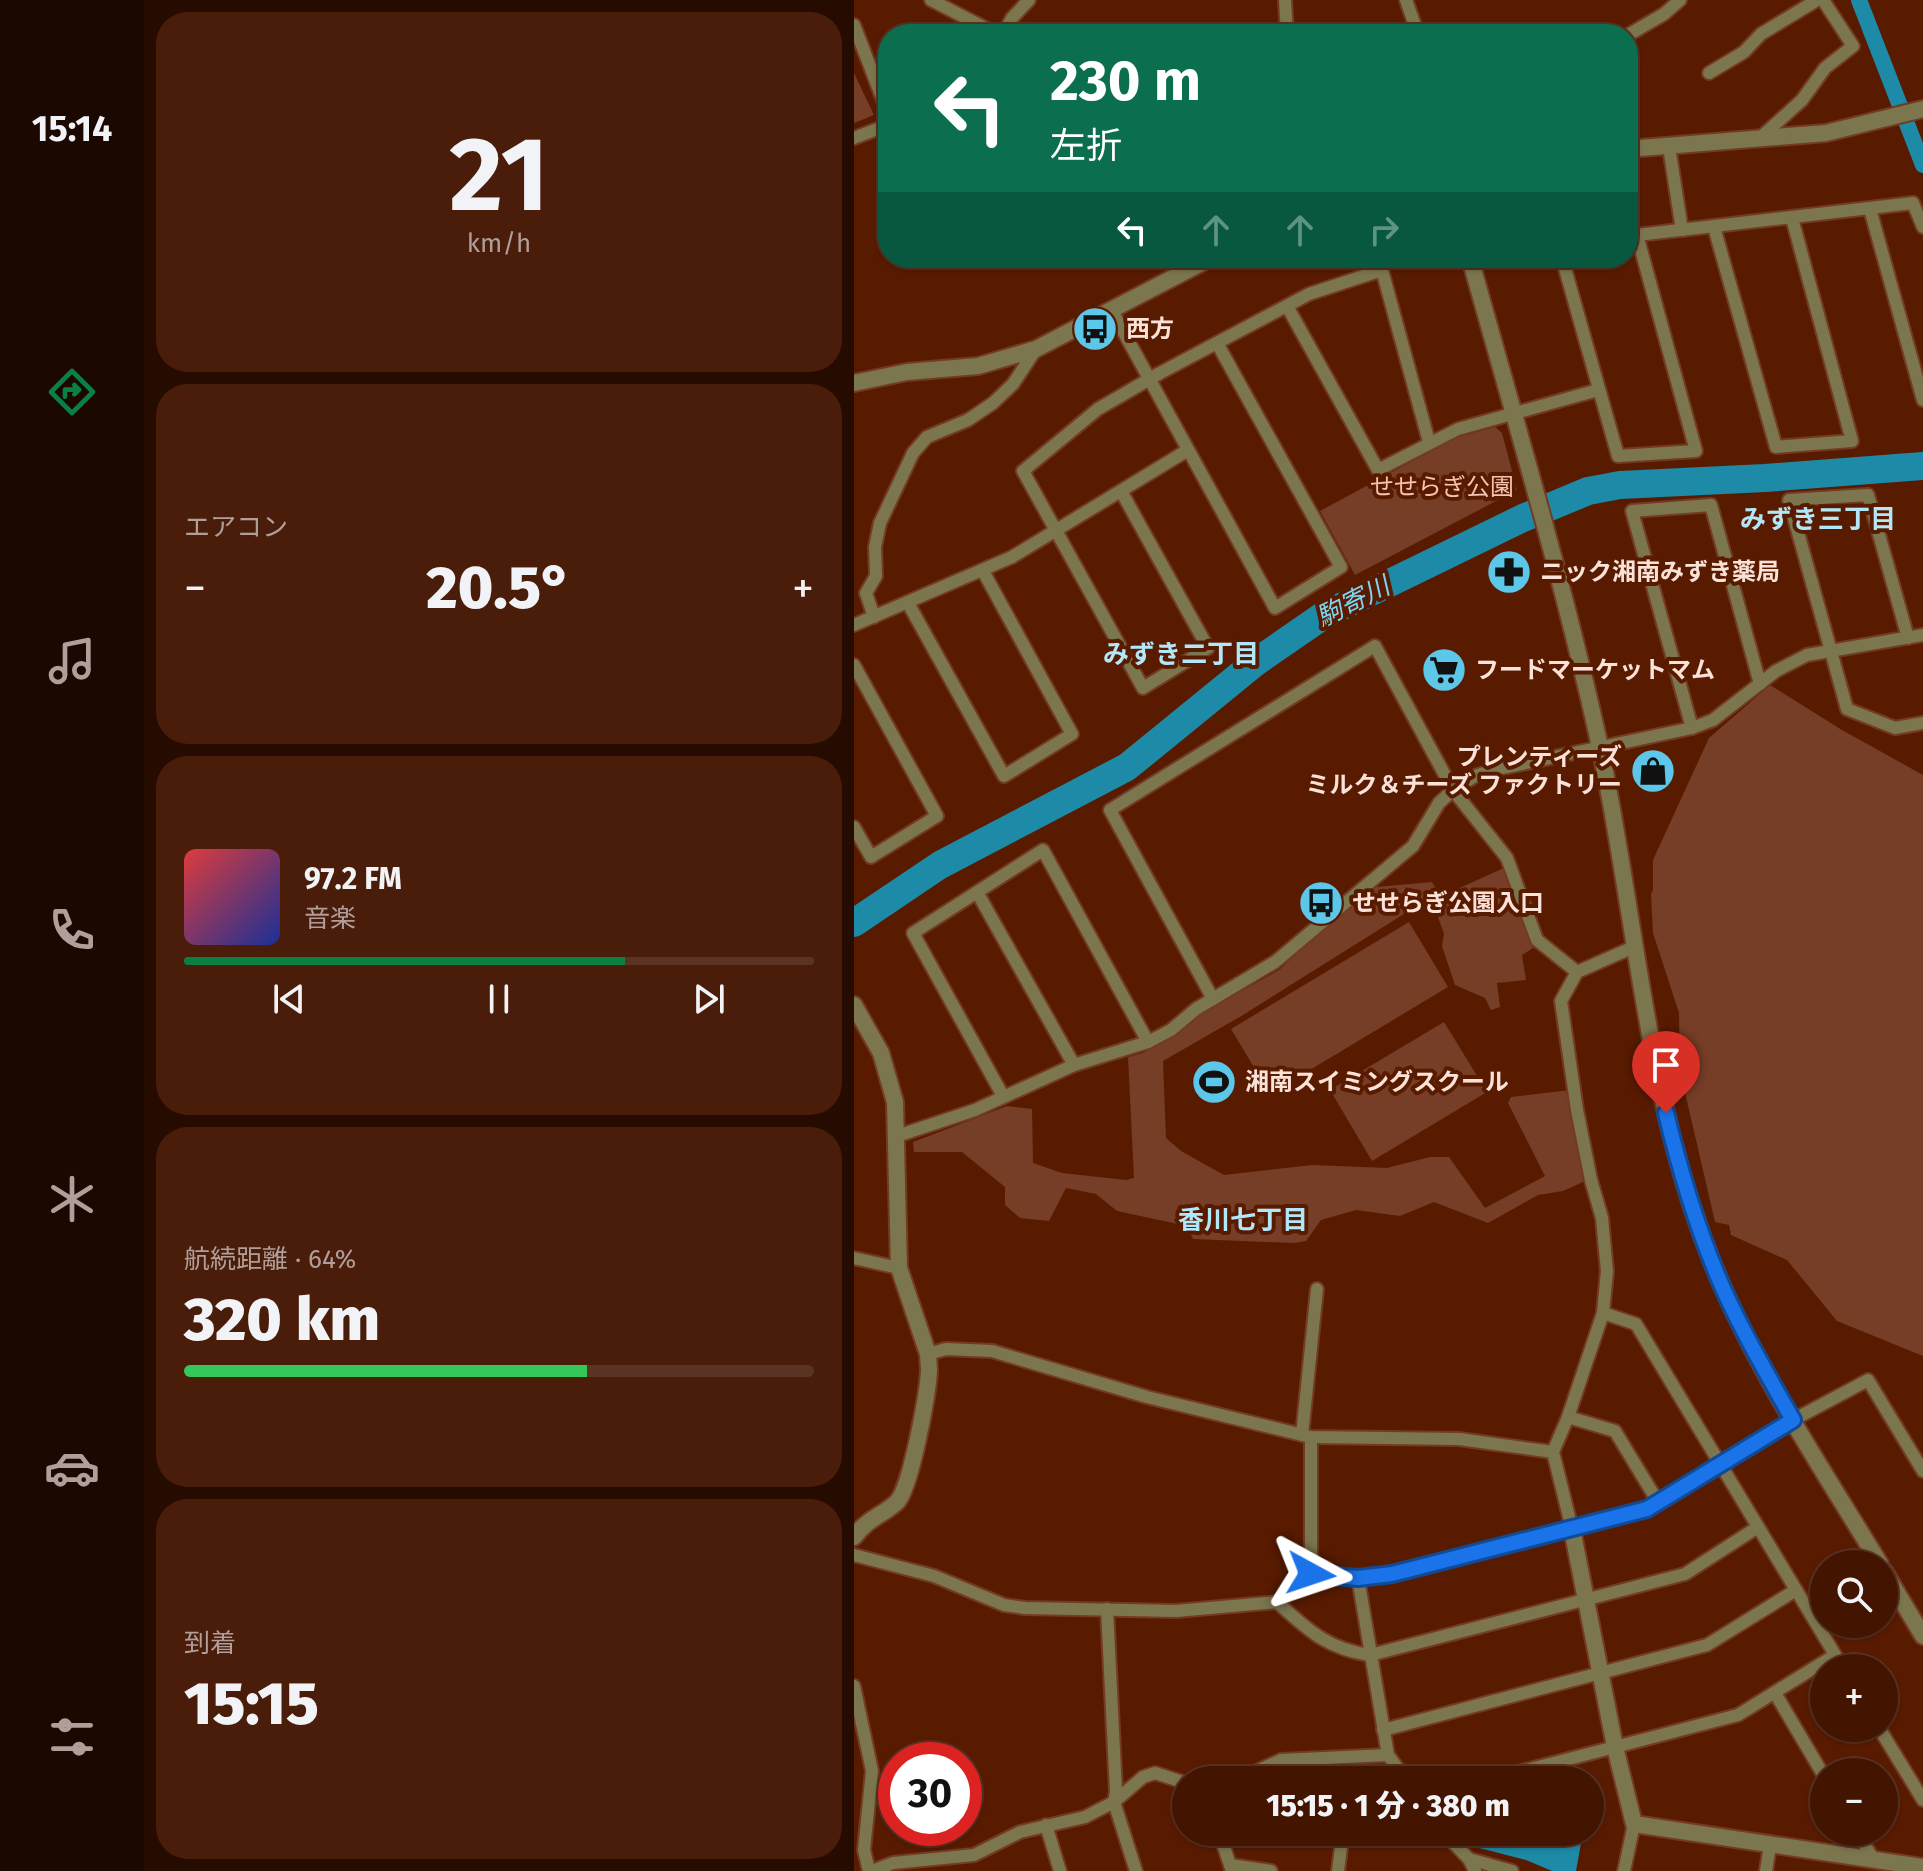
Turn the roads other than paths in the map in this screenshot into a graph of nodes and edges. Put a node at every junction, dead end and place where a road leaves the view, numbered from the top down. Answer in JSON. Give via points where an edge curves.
{"nodes":[{"id":1,"x":931,"y":0,"type":"edge"},
{"id":2,"x":1029,"y":0,"type":"edge"},
{"id":3,"x":1285,"y":0,"type":"edge"},
{"id":4,"x":1406,"y":0,"type":"edge"},
{"id":5,"x":1680,"y":0,"type":"edge"},
{"id":6,"x":1817,"y":0,"type":"edge"},
{"id":7,"x":1823,"y":0,"type":"edge"},
{"id":8,"x":978,"y":24,"type":"edge"},
{"id":9,"x":1009,"y":24,"type":"edge"},
{"id":10,"x":1286,"y":24,"type":"edge"},
{"id":11,"x":1414,"y":24,"type":"edge"},
{"id":12,"x":854,"y":25,"type":"edge"},
{"id":13,"x":1638,"y":29,"type":"edge"},
{"id":14,"x":1709,"y":73,"type":"dead end"},
{"id":15,"x":878,"y":87,"type":"edge"},
{"id":16,"x":1910,"y":113,"type":"edge"},
{"id":17,"x":878,"y":129,"type":"edge"},
{"id":18,"x":854,"y":138,"type":"edge"},
{"id":19,"x":1759,"y":139,"type":"junction"},
{"id":20,"x":1669,"y":147,"type":"junction"},
{"id":21,"x":1638,"y":149,"type":"edge"},
{"id":22,"x":1870,"y":209,"type":"junction"},
{"id":23,"x":1792,"y":218,"type":"junction"},
{"id":24,"x":1714,"y":227,"type":"junction"},
{"id":25,"x":1923,"y":227,"type":"edge"},
{"id":26,"x":1682,"y":230,"type":"junction"},
{"id":27,"x":1638,"y":235,"type":"edge"},
{"id":28,"x":1638,"y":256,"type":"edge"},
{"id":29,"x":1191,"y":268,"type":"edge"},
{"id":30,"x":1473,"y":268,"type":"edge"},
{"id":31,"x":1565,"y":268,"type":"edge"},
{"id":32,"x":1287,"y":306,"type":"junction"},
{"id":33,"x":1111,"y":309,"type":"junction"},
{"id":34,"x":1217,"y":343,"type":"junction"},
{"id":35,"x":1036,"y":349,"type":"junction"},
{"id":36,"x":1149,"y":380,"type":"junction"},
{"id":37,"x":854,"y":383,"type":"edge"},
{"id":38,"x":1598,"y":390,"type":"junction"},
{"id":39,"x":1923,"y":400,"type":"edge"},
{"id":40,"x":1514,"y":415,"type":"junction"},
{"id":41,"x":1429,"y":442,"type":"junction"},
{"id":42,"x":1188,"y":450,"type":"junction"},
{"id":43,"x":1121,"y":491,"type":"junction"},
{"id":44,"x":1055,"y":531,"type":"junction"},
{"id":45,"x":983,"y":571,"type":"junction"},
{"id":46,"x":908,"y":603,"type":"junction"},
{"id":47,"x":874,"y":617,"type":"junction"},
{"id":48,"x":854,"y":625,"type":"edge"},
{"id":49,"x":1923,"y":635,"type":"edge"},
{"id":50,"x":1908,"y":638,"type":"junction"},
{"id":51,"x":1831,"y":651,"type":"junction"},
{"id":52,"x":854,"y":665,"type":"edge"},
{"id":53,"x":1760,"y":684,"type":"junction"},
{"id":54,"x":1923,"y":723,"type":"edge"},
{"id":55,"x":1692,"y":728,"type":"junction"},
{"id":56,"x":1600,"y":749,"type":"junction"},
{"id":57,"x":1453,"y":790,"type":"junction"},
{"id":58,"x":854,"y":827,"type":"edge"},
{"id":59,"x":977,"y":892,"type":"junction"},
{"id":60,"x":1636,"y":946,"type":"junction"},
{"id":61,"x":1577,"y":972,"type":"junction"},
{"id":62,"x":1213,"y":999,"type":"junction"},
{"id":63,"x":854,"y":1005,"type":"edge"},
{"id":64,"x":1148,"y":1042,"type":"junction"},
{"id":65,"x":1074,"y":1065,"type":"junction"},
{"id":66,"x":1003,"y":1096,"type":"junction"},
{"id":67,"x":897,"y":1136,"type":"junction"},
{"id":68,"x":854,"y":1258,"type":"edge"},
{"id":69,"x":899,"y":1268,"type":"junction"},
{"id":70,"x":1317,"y":1289,"type":"dead end"},
{"id":71,"x":1603,"y":1313,"type":"junction"},
{"id":72,"x":928,"y":1354,"type":"junction"},
{"id":73,"x":1568,"y":1417,"type":"junction"},
{"id":74,"x":1793,"y":1420,"type":"junction"},
{"id":75,"x":1307,"y":1436,"type":"junction"},
{"id":76,"x":1553,"y":1452,"type":"junction"},
{"id":77,"x":1721,"y":1463,"type":"junction"},
{"id":78,"x":1923,"y":1471,"type":"edge"},
{"id":79,"x":1658,"y":1502,"type":"junction"},
{"id":80,"x":1758,"y":1527,"type":"junction"},
{"id":81,"x":1572,"y":1529,"type":"junction"},
{"id":82,"x":854,"y":1537,"type":"edge"},
{"id":83,"x":1872,"y":1550,"type":"edge"},
{"id":84,"x":854,"y":1555,"type":"edge"},
{"id":85,"x":1311,"y":1574,"type":"junction"},
{"id":86,"x":1358,"y":1578,"type":"junction"},
{"id":87,"x":1796,"y":1590,"type":"junction"},
{"id":88,"x":1898,"y":1594,"type":"edge"},
{"id":89,"x":1586,"y":1601,"type":"junction"},
{"id":90,"x":1277,"y":1602,"type":"junction"},
{"id":91,"x":1107,"y":1609,"type":"junction"},
{"id":92,"x":1923,"y":1636,"type":"edge"},
{"id":93,"x":1834,"y":1654,"type":"edge"},
{"id":94,"x":1370,"y":1655,"type":"junction"},
{"id":95,"x":1810,"y":1671,"type":"edge"},
{"id":96,"x":1600,"y":1673,"type":"junction"},
{"id":97,"x":854,"y":1686,"type":"edge"},
{"id":98,"x":1775,"y":1693,"type":"junction"},
{"id":99,"x":1383,"y":1730,"type":"junction"},
{"id":100,"x":1888,"y":1742,"type":"edge"},
{"id":101,"x":1615,"y":1747,"type":"junction"},
{"id":102,"x":1388,"y":1755,"type":"junction"},
{"id":103,"x":1813,"y":1758,"type":"edge"},
{"id":104,"x":1281,"y":1760,"type":"junction"},
{"id":105,"x":1268,"y":1766,"type":"edge"},
{"id":106,"x":1287,"y":1766,"type":"edge"},
{"id":107,"x":1396,"y":1766,"type":"edge"},
{"id":108,"x":1542,"y":1766,"type":"edge"},
{"id":109,"x":1172,"y":1778,"type":"edge"},
{"id":110,"x":1923,"y":1800,"type":"edge"},
{"id":111,"x":1114,"y":1802,"type":"junction"},
{"id":112,"x":1634,"y":1824,"type":"junction"},
{"id":113,"x":1046,"y":1825,"type":"junction"},
{"id":114,"x":1770,"y":1845,"type":"junction"},
{"id":115,"x":1224,"y":1846,"type":"edge"},
{"id":116,"x":1341,"y":1846,"type":"edge"},
{"id":117,"x":1455,"y":1846,"type":"edge"},
{"id":118,"x":1866,"y":1846,"type":"edge"},
{"id":119,"x":859,"y":1857,"type":"edge"},
{"id":120,"x":1874,"y":1860,"type":"junction"},
{"id":121,"x":1472,"y":1865,"type":"edge"},
{"id":122,"x":1923,"y":1867,"type":"edge"},
{"id":123,"x":1231,"y":1868,"type":"edge"},
{"id":124,"x":871,"y":1871,"type":"edge"},
{"id":125,"x":1060,"y":1871,"type":"edge"},
{"id":126,"x":1136,"y":1871,"type":"edge"},
{"id":127,"x":1271,"y":1871,"type":"edge"},
{"id":128,"x":1338,"y":1871,"type":"edge"},
{"id":129,"x":1512,"y":1871,"type":"edge"},
{"id":130,"x":1624,"y":1871,"type":"edge"},
{"id":131,"x":1766,"y":1871,"type":"edge"}],
"edges":[{"from":1,"to":8,"type":"street"},
{"from":2,"to":9,"type":"street"},
{"from":3,"to":10,"type":"street"},
{"from":4,"to":11,"type":"street"},
{"from":5,"to":13,"type":"street"},
{"from":6,"to":14,"type":"street"},
{"from":7,"to":19,"type":"street","via":[[1853,46],[1825,68],[1802,100]]},
{"from":12,"to":15,"type":"street"},
{"from":16,"to":19,"type":"street","via":[[1826,133]]},
{"from":17,"to":18,"type":"street"},
{"from":19,"to":20,"type":"street"},
{"from":20,"to":21,"type":"street"},
{"from":20,"to":26,"type":"street"},
{"from":22,"to":23,"type":"street"},
{"from":22,"to":25,"type":"street","via":[[1913,203]]},
{"from":22,"to":39,"type":"street"},
{"from":23,"to":24,"type":"street"},
{"from":23,"to":24,"type":"street","via":[[1852,441],[1776,447]]},
{"from":24,"to":26,"type":"street"},
{"from":26,"to":27,"type":"street"},
{"from":28,"to":38,"type":"street","via":[[1696,451],[1618,456]]},
{"from":29,"to":33,"type":"street"},
{"from":30,"to":40,"type":"street"},
{"from":31,"to":38,"type":"street"},
{"from":32,"to":34,"type":"street"},
{"from":32,"to":41,"type":"street","via":[[1378,470]]},
{"from":32,"to":41,"type":"street","via":[[1382,270]]},
{"from":33,"to":35,"type":"street"},
{"from":33,"to":36,"type":"street"},
{"from":34,"to":36,"type":"street"},
{"from":34,"to":42,"type":"street","via":[[1341,567],[1275,608]]},
{"from":35,"to":37,"type":"street","via":[[978,366]]},
{"from":35,"to":47,"type":"street","via":[[993,403],[927,437],[913,453],[880,523],[876,576],[866,593]]},
{"from":36,"to":42,"type":"street"},
{"from":36,"to":44,"type":"street","via":[[1098,409],[1023,471]]},
{"from":38,"to":40,"type":"street"},
{"from":40,"to":41,"type":"street"},
{"from":40,"to":56,"type":"street"},
{"from":42,"to":43,"type":"street"},
{"from":43,"to":44,"type":"street"},
{"from":43,"to":44,"type":"street","via":[[1208,648],[1143,688]]},
{"from":44,"to":45,"type":"street"},
{"from":45,"to":46,"type":"street"},
{"from":45,"to":46,"type":"street","via":[[1072,734],[1004,776]]},
{"from":46,"to":47,"type":"street"},
{"from":47,"to":48,"type":"street"},
{"from":49,"to":50,"type":"street"},
{"from":50,"to":51,"type":"street"},
{"from":50,"to":51,"type":"street","via":[[1868,495],[1789,500]]},
{"from":51,"to":53,"type":"street","via":[[1789,662]]},
{"from":51,"to":54,"type":"street","via":[[1847,709],[1895,728]]},
{"from":52,"to":58,"type":"street","via":[[937,816],[871,857]]},
{"from":53,"to":55,"type":"street","via":[[1713,720]]},
{"from":53,"to":55,"type":"street","via":[[1711,505],[1632,511]]},
{"from":55,"to":56,"type":"street"},
{"from":56,"to":57,"type":"street","via":[[1493,770]]},
{"from":56,"to":60,"type":"street"},
{"from":57,"to":61,"type":"street","via":[[1507,858],[1537,940]]},
{"from":57,"to":62,"type":"street","via":[[1413,846],[1366,889],[1275,962]]},
{"from":57,"to":62,"type":"street","via":[[1375,646],[1110,810]]},
{"from":59,"to":64,"type":"street","via":[[1043,850]]},
{"from":59,"to":65,"type":"street"},
{"from":59,"to":66,"type":"street","via":[[913,933]]},
{"from":60,"to":61,"type":"street"},
{"from":60,"to":74,"type":"street","via":[[1661,1090],[1688,1193],[1716,1273]]},
{"from":61,"to":71,"type":"street","via":[[1561,1001],[1602,1218],[1607,1271]]},
{"from":62,"to":64,"type":"street"},
{"from":63,"to":67,"type":"street","via":[[890,1077]]},
{"from":64,"to":65,"type":"street"},
{"from":65,"to":66,"type":"street"},
{"from":66,"to":67,"type":"street"},
{"from":67,"to":69,"type":"street"},
{"from":68,"to":69,"type":"street"},
{"from":69,"to":72,"type":"street"},
{"from":70,"to":75,"type":"street"},
{"from":71,"to":73,"type":"street"},
{"from":71,"to":77,"type":"street","via":[[1636,1324]]},
{"from":72,"to":75,"type":"street","via":[[946,1349],[992,1351],[1147,1397]]},
{"from":72,"to":82,"type":"street","via":[[928,1384],[902,1494]]},
{"from":73,"to":76,"type":"street"},
{"from":73,"to":79,"type":"street","via":[[1615,1431]]},
{"from":74,"to":77,"type":"street"},
{"from":74,"to":78,"type":"street","via":[[1868,1380]]},
{"from":74,"to":83,"type":"street"},
{"from":75,"to":76,"type":"street","via":[[1459,1439]]},
{"from":75,"to":85,"type":"street"},
{"from":76,"to":81,"type":"street"},
{"from":77,"to":79,"type":"street"},
{"from":77,"to":80,"type":"street"},
{"from":79,"to":81,"type":"street"},
{"from":80,"to":87,"type":"street"},
{"from":80,"to":89,"type":"street","via":[[1685,1574]]},
{"from":81,"to":86,"type":"street"},
{"from":81,"to":89,"type":"street"},
{"from":84,"to":91,"type":"street","via":[[934,1576],[1004,1605]]},
{"from":85,"to":86,"type":"street"},
{"from":85,"to":90,"type":"street"},
{"from":86,"to":94,"type":"street"},
{"from":87,"to":93,"type":"street"},
{"from":87,"to":96,"type":"street","via":[[1707,1645]]},
{"from":88,"to":92,"type":"street"},
{"from":89,"to":94,"type":"street"},
{"from":89,"to":96,"type":"street"},
{"from":90,"to":91,"type":"street","via":[[1176,1611]]},
{"from":90,"to":94,"type":"street","via":[[1328,1644]]},
{"from":91,"to":111,"type":"street"},
{"from":94,"to":99,"type":"street"},
{"from":95,"to":98,"type":"street"},
{"from":96,"to":99,"type":"street"},
{"from":96,"to":101,"type":"street"},
{"from":97,"to":119,"type":"street","via":[[872,1771]]},
{"from":98,"to":101,"type":"street","via":[[1738,1715]]},
{"from":98,"to":103,"type":"street"},
{"from":99,"to":102,"type":"street"},
{"from":100,"to":110,"type":"street"},
{"from":101,"to":108,"type":"street"},
{"from":101,"to":112,"type":"street"},
{"from":102,"to":104,"type":"street"},
{"from":102,"to":107,"type":"street"},
{"from":104,"to":105,"type":"street"},
{"from":104,"to":106,"type":"street"},
{"from":109,"to":111,"type":"street","via":[[1155,1773],[1143,1777]]},
{"from":111,"to":113,"type":"street","via":[[1085,1817]]},
{"from":111,"to":126,"type":"street"},
{"from":112,"to":114,"type":"street"},
{"from":112,"to":130,"type":"street"},
{"from":113,"to":124,"type":"street","via":[[974,1855],[893,1863]]},
{"from":113,"to":125,"type":"street"},
{"from":114,"to":120,"type":"street"},
{"from":114,"to":131,"type":"street"},
{"from":115,"to":123,"type":"street"},
{"from":116,"to":128,"type":"street"},
{"from":117,"to":121,"type":"street"},
{"from":118,"to":120,"type":"street"},
{"from":119,"to":124,"type":"street"},
{"from":120,"to":122,"type":"street"},
{"from":121,"to":129,"type":"street"},
{"from":123,"to":127,"type":"street"}]}
